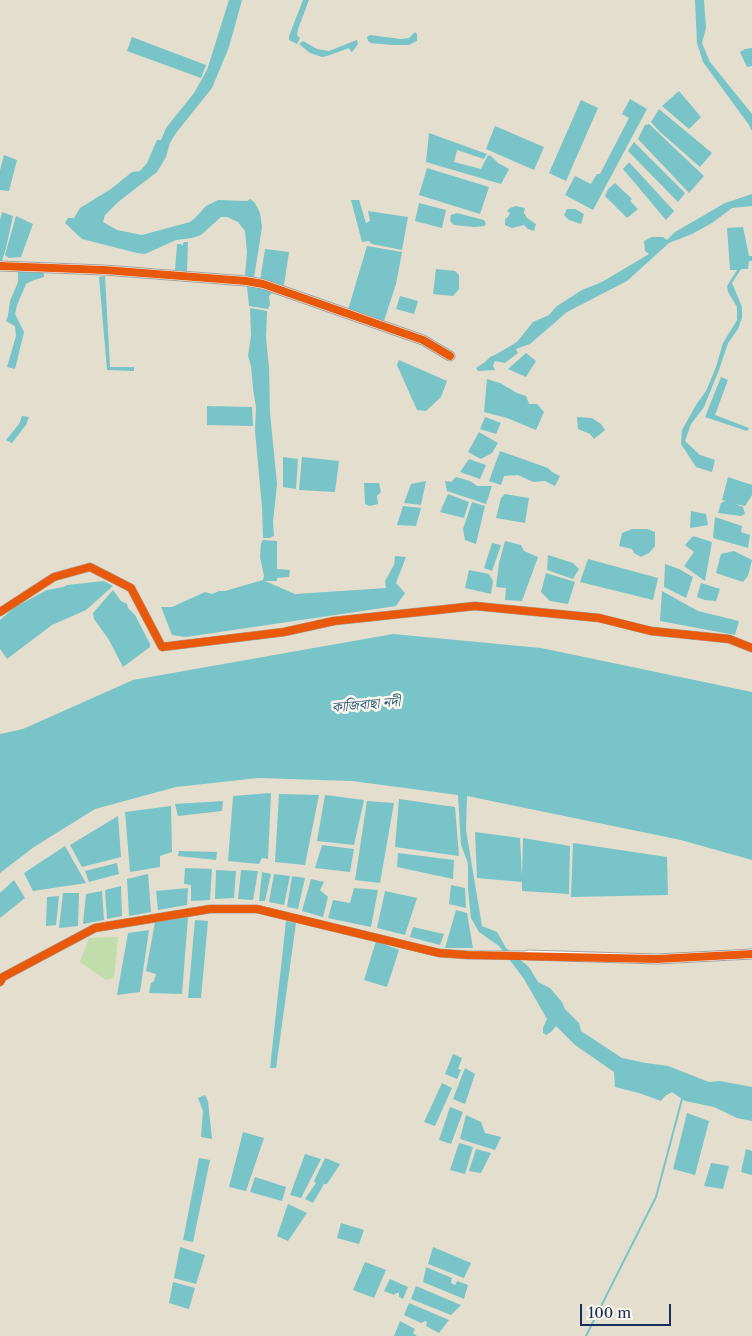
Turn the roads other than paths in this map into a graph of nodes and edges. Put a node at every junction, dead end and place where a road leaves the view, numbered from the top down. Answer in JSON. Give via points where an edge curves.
{"nodes":[{"id":1,"x":0,"y":266,"type":"edge"},
{"id":2,"x":450,"y":356,"type":"dead end"},
{"id":3,"x":0,"y":612,"type":"edge"},
{"id":4,"x":752,"y":648,"type":"edge"},
{"id":5,"x":752,"y":954,"type":"edge"},
{"id":6,"x":528,"y":955,"type":"joint"},
{"id":7,"x":0,"y":982,"type":"edge"}],
"edges":[{"from":1,"to":2,"type":"street","via":[[104,270],[263,284],[416,338]]},
{"from":3,"to":4,"type":"street","via":[[54,577],[90,567],[131,588],[162,647],[284,632],[334,621],[475,606],[599,618],[651,631],[729,639]]},
{"from":5,"to":6,"type":"street","via":[[657,959]]},
{"from":6,"to":7,"type":"street","via":[[439,952],[257,909],[210,908],[96,928]]}]}
